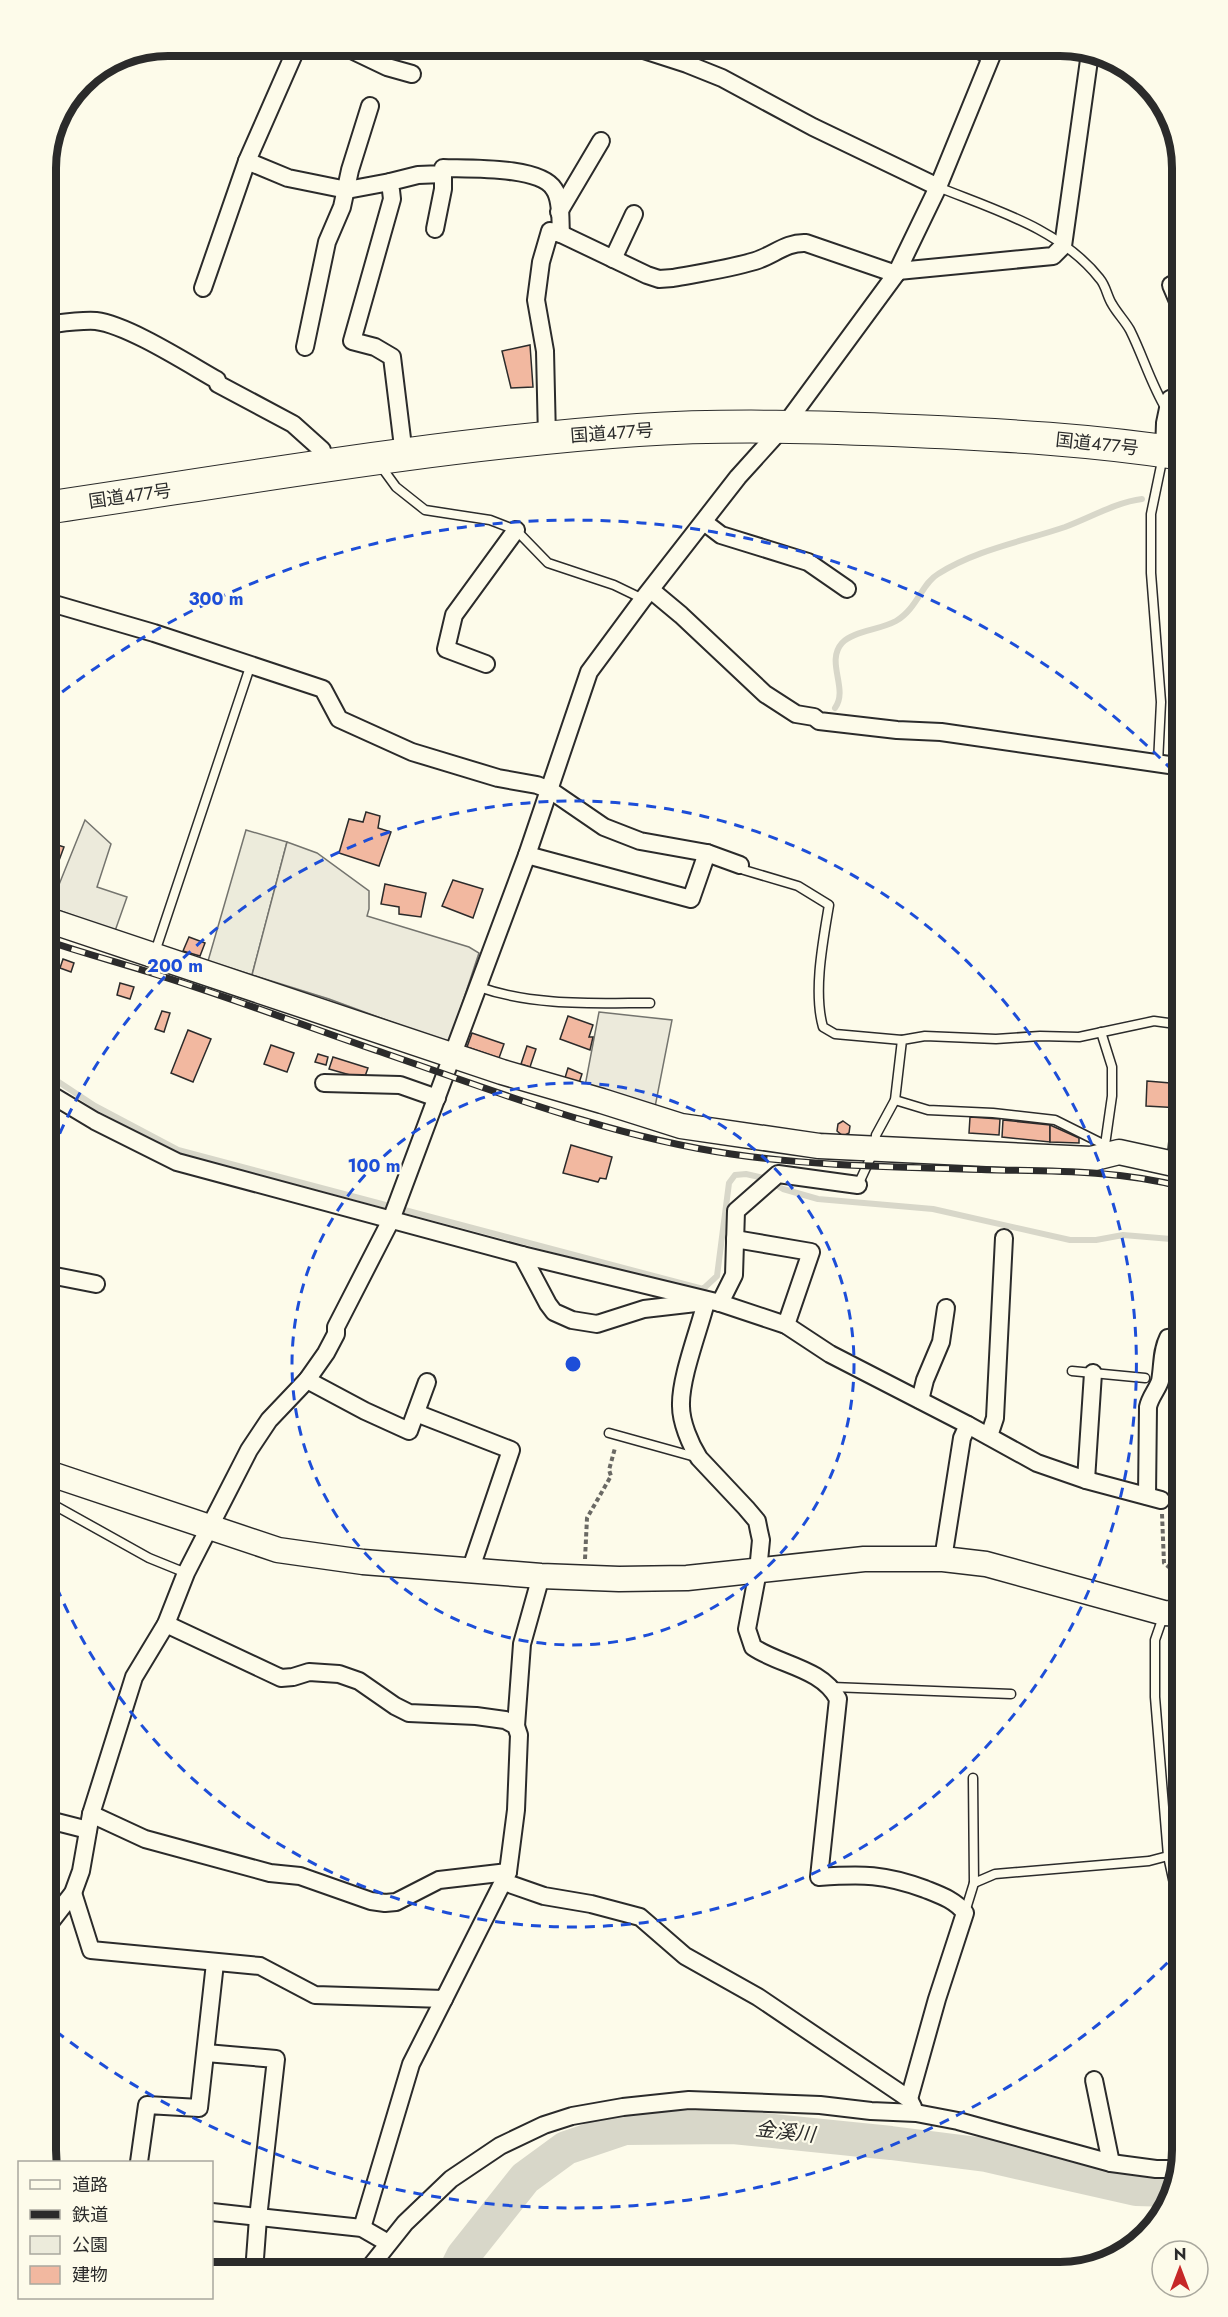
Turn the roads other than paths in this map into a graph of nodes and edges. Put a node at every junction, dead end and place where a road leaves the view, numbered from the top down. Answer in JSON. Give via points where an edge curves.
{"nodes":[{"id":1,"x":293,"y":56,"type":"edge"},
{"id":2,"x":365,"y":56,"type":"edge"},
{"id":3,"x":662,"y":56,"type":"edge"},
{"id":4,"x":992,"y":56,"type":"edge"},
{"id":5,"x":1089,"y":59,"type":"edge"},
{"id":6,"x":412,"y":74,"type":"dead end"},
{"id":7,"x":370,"y":106,"type":"dead end"},
{"id":8,"x":601,"y":141,"type":"dead end"},
{"id":9,"x":247,"y":161,"type":"junction"},
{"id":10,"x":443,"y":174,"type":"junction"},
{"id":11,"x":390,"y":182,"type":"junction"},
{"id":12,"x":938,"y":187,"type":"junction"},
{"id":13,"x":347,"y":190,"type":"junction"},
{"id":14,"x":559,"y":212,"type":"junction"},
{"id":15,"x":634,"y":214,"type":"dead end"},
{"id":16,"x":435,"y":229,"type":"dead end"},
{"id":17,"x":561,"y":234,"type":"junction"},
{"id":18,"x":1063,"y":246,"type":"junction"},
{"id":19,"x":613,"y":259,"type":"junction"},
{"id":20,"x":897,"y":273,"type":"junction"},
{"id":21,"x":203,"y":288,"type":"dead end"},
{"id":22,"x":56,"y":324,"type":"edge"},
{"id":23,"x":305,"y":347,"type":"dead end"},
{"id":24,"x":1172,"y":398,"type":"edge"},
{"id":25,"x":1167,"y":410,"type":"junction"},
{"id":26,"x":785,"y":425,"type":"junction"},
{"id":27,"x":547,"y":438,"type":"junction"},
{"id":28,"x":1172,"y":445,"type":"edge"},
{"id":29,"x":1172,"y":452,"type":"edge"},
{"id":30,"x":1172,"y":455,"type":"edge"},
{"id":31,"x":390,"y":457,"type":"junction"},
{"id":32,"x":325,"y":467,"type":"junction"},
{"id":33,"x":56,"y":506,"type":"edge"},
{"id":34,"x":704,"y":522,"type":"junction"},
{"id":35,"x":516,"y":530,"type":"junction"},
{"id":36,"x":847,"y":589,"type":"dead end"},
{"id":37,"x":647,"y":594,"type":"junction"},
{"id":38,"x":56,"y":604,"type":"edge"},
{"id":39,"x":251,"y":664,"type":"junction"},
{"id":40,"x":486,"y":664,"type":"dead end"},
{"id":41,"x":1158,"y":763,"type":"junction"},
{"id":42,"x":1172,"y":765,"type":"edge"},
{"id":43,"x":550,"y":790,"type":"junction"},
{"id":44,"x":706,"y":853,"type":"junction"},
{"id":45,"x":527,"y":855,"type":"junction"},
{"id":46,"x":740,"y":866,"type":"joint"},
{"id":47,"x":56,"y":924,"type":"edge"},
{"id":48,"x":154,"y":955,"type":"junction"},
{"id":49,"x":479,"y":987,"type":"junction"},
{"id":50,"x":650,"y":1003,"type":"dead end"},
{"id":51,"x":1172,"y":1023,"type":"edge"},
{"id":52,"x":1101,"y":1032,"type":"junction"},
{"id":53,"x":902,"y":1040,"type":"junction"},
{"id":54,"x":454,"y":1055,"type":"junction"},
{"id":55,"x":324,"y":1083,"type":"dead end"},
{"id":56,"x":56,"y":1098,"type":"edge"},
{"id":57,"x":437,"y":1098,"type":"junction"},
{"id":58,"x":895,"y":1100,"type":"junction"},
{"id":59,"x":874,"y":1148,"type":"junction"},
{"id":60,"x":1112,"y":1149,"type":"junction"},
{"id":61,"x":1172,"y":1163,"type":"edge"},
{"id":62,"x":858,"y":1185,"type":"joint"},
{"id":63,"x":391,"y":1220,"type":"junction"},
{"id":64,"x":1004,"y":1238,"type":"dead end"},
{"id":65,"x":735,"y":1239,"type":"junction"},
{"id":66,"x":522,"y":1255,"type":"junction"},
{"id":67,"x":56,"y":1276,"type":"edge"},
{"id":68,"x":96,"y":1284,"type":"dead end"},
{"id":69,"x":713,"y":1303,"type":"junction"},
{"id":70,"x":946,"y":1308,"type":"dead end"},
{"id":71,"x":786,"y":1325,"type":"junction"},
{"id":72,"x":1172,"y":1337,"type":"edge"},
{"id":73,"x":1072,"y":1371,"type":"dead end"},
{"id":74,"x":1093,"y":1373,"type":"junction"},
{"id":75,"x":1145,"y":1378,"type":"dead end"},
{"id":76,"x":307,"y":1380,"type":"junction"},
{"id":77,"x":427,"y":1382,"type":"dead end"},
{"id":78,"x":920,"y":1400,"type":"junction"},
{"id":79,"x":416,"y":1413,"type":"junction"},
{"id":80,"x":968,"y":1425,"type":"junction"},
{"id":81,"x":609,"y":1433,"type":"dead end"},
{"id":82,"x":989,"y":1436,"type":"junction"},
{"id":83,"x":699,"y":1458,"type":"junction"},
{"id":84,"x":56,"y":1476,"type":"edge"},
{"id":85,"x":1086,"y":1479,"type":"junction"},
{"id":86,"x":56,"y":1506,"type":"edge"},
{"id":87,"x":209,"y":1527,"type":"junction"},
{"id":88,"x":943,"y":1559,"type":"junction"},
{"id":89,"x":470,"y":1571,"type":"junction"},
{"id":90,"x":758,"y":1571,"type":"junction"},
{"id":91,"x":186,"y":1573,"type":"junction"},
{"id":92,"x":541,"y":1576,"type":"junction"},
{"id":93,"x":1172,"y":1614,"type":"edge"},
{"id":94,"x":1172,"y":1615,"type":"edge"},
{"id":95,"x":166,"y":1624,"type":"junction"},
{"id":96,"x":832,"y":1687,"type":"junction"},
{"id":97,"x":1011,"y":1694,"type":"dead end"},
{"id":98,"x":516,"y":1726,"type":"junction"},
{"id":99,"x":973,"y":1778,"type":"dead end"},
{"id":100,"x":91,"y":1814,"type":"junction"},
{"id":101,"x":56,"y":1822,"type":"edge"},
{"id":102,"x":88,"y":1830,"type":"junction"},
{"id":103,"x":1168,"y":1856,"type":"junction"},
{"id":104,"x":1172,"y":1874,"type":"edge"},
{"id":105,"x":506,"y":1877,"type":"junction"},
{"id":106,"x":974,"y":1883,"type":"junction"},
{"id":107,"x":73,"y":1893,"type":"junction"},
{"id":108,"x":965,"y":1913,"type":"junction"},
{"id":109,"x":56,"y":1915,"type":"edge"},
{"id":110,"x":215,"y":1963,"type":"junction"},
{"id":111,"x":444,"y":1999,"type":"junction"},
{"id":112,"x":206,"y":2053,"type":"junction"},
{"id":113,"x":1094,"y":2080,"type":"dead end"},
{"id":114,"x":912,"y":2106,"type":"junction"},
{"id":115,"x":140,"y":2161,"type":"edge"},
{"id":116,"x":1111,"y":2163,"type":"junction"},
{"id":117,"x":1171,"y":2169,"type":"edge"},
{"id":118,"x":213,"y":2211,"type":"edge"},
{"id":119,"x":258,"y":2218,"type":"junction"},
{"id":120,"x":362,"y":2229,"type":"junction"},
{"id":121,"x":388,"y":2243,"type":"junction"},
{"id":122,"x":255,"y":2261,"type":"edge"},
{"id":123,"x":374,"y":2261,"type":"edge"}],
"edges":[{"from":1,"to":9,"type":"street"},
{"from":2,"to":6,"type":"street"},
{"from":3,"to":12,"type":"street","via":[[722,78]]},
{"from":4,"to":12,"type":"street"},
{"from":5,"to":18,"type":"street"},
{"from":7,"to":13,"type":"street"},
{"from":8,"to":14,"type":"street"},
{"from":9,"to":13,"type":"street","via":[[288,178]]},
{"from":9,"to":21,"type":"street"},
{"from":10,"to":11,"type":"street"},
{"from":10,"to":14,"type":"street","via":[[443,168],[495,170],[540,178],[556,190]]},
{"from":10,"to":16,"type":"street"},
{"from":11,"to":13,"type":"street"},
{"from":11,"to":31,"type":"street","via":[[392,199],[352,341],[392,357]]},
{"from":12,"to":18,"type":"lane","via":[[1014,217]]},
{"from":12,"to":20,"type":"street"},
{"from":13,"to":23,"type":"street","via":[[327,242]]},
{"from":14,"to":17,"type":"street"},
{"from":15,"to":19,"type":"street"},
{"from":17,"to":19,"type":"street"},
{"from":17,"to":27,"type":"street","via":[[550,231],[536,300],[545,351]]},
{"from":18,"to":20,"type":"street","via":[[1053,256]]},
{"from":18,"to":25,"type":"lane","via":[[1102,281],[1110,301],[1130,329],[1153,388]]},
{"from":19,"to":20,"type":"street","via":[[659,279],[673,278],[756,260],[796,242]]},
{"from":20,"to":26,"type":"street"},
{"from":22,"to":32,"type":"street","via":[[99,322],[124,329],[293,424],[322,450]]},
{"from":24,"to":25,"type":"street"},
{"from":25,"to":28,"type":"street"},
{"from":26,"to":27,"type":"highway","name":"国道477号"},
{"from":26,"to":29,"type":"highway","name":"国道477号","via":[[1011,435]]},
{"from":26,"to":34,"type":"street"},
{"from":27,"to":31,"type":"highway","name":"国道477号"},
{"from":30,"to":41,"type":"lane","via":[[1151,514],[1151,573],[1161,702]]},
{"from":31,"to":32,"type":"highway","name":"国道477号"},
{"from":31,"to":35,"type":"lane","via":[[396,487],[425,510],[490,520]]},
{"from":32,"to":33,"type":"highway","name":"国道477号"},
{"from":34,"to":36,"type":"street","via":[[721,536],[808,562]]},
{"from":34,"to":37,"type":"street"},
{"from":35,"to":37,"type":"lane","via":[[548,563]]},
{"from":35,"to":40,"type":"street","via":[[454,615],[446,649]]},
{"from":37,"to":41,"type":"street","via":[[681,615],[765,694],[796,714],[819,721],[941,732]]},
{"from":37,"to":43,"type":"street","via":[[590,672]]},
{"from":38,"to":39,"type":"street"},
{"from":39,"to":43,"type":"street","via":[[323,689],[339,719],[412,752]]},
{"from":39,"to":48,"type":"lane"},
{"from":41,"to":42,"type":"street"},
{"from":43,"to":44,"type":"street","via":[[604,827],[631,838]]},
{"from":43,"to":45,"type":"street"},
{"from":44,"to":45,"type":"street","via":[[691,899]]},
{"from":44,"to":46,"type":"street"},
{"from":45,"to":49,"type":"street"},
{"from":46,"to":53,"type":"lane","via":[[798,886],[829,905],[820,990],[823,1027],[835,1034]]},
{"from":47,"to":48,"type":"street"},
{"from":48,"to":54,"type":"street"},
{"from":49,"to":50,"type":"lane","via":[[574,1004]]},
{"from":49,"to":54,"type":"street"},
{"from":51,"to":52,"type":"lane","via":[[1154,1021]]},
{"from":52,"to":53,"type":"lane","via":[[1079,1037],[925,1036]]},
{"from":52,"to":60,"type":"lane","via":[[1112,1067]]},
{"from":53,"to":58,"type":"lane"},
{"from":54,"to":57,"type":"street"},
{"from":54,"to":59,"type":"street","via":[[681,1126],[819,1146]]},
{"from":55,"to":57,"type":"street","via":[[400,1085]]},
{"from":56,"to":63,"type":"street","via":[[177,1162]]},
{"from":57,"to":63,"type":"street"},
{"from":58,"to":59,"type":"lane","via":[[876,1135]]},
{"from":58,"to":60,"type":"lane","via":[[928,1110],[1055,1120]]},
{"from":59,"to":60,"type":"street","via":[[1090,1159]]},
{"from":59,"to":62,"type":"lane"},
{"from":60,"to":61,"type":"street"},
{"from":62,"to":65,"type":"street","via":[[778,1174],[736,1211]]},
{"from":63,"to":66,"type":"street"},
{"from":63,"to":76,"type":"street","via":[[336,1334]]},
{"from":64,"to":82,"type":"street","via":[[995,1418]]},
{"from":65,"to":69,"type":"street","via":[[734,1275]]},
{"from":65,"to":71,"type":"street","via":[[811,1252]]},
{"from":66,"to":69,"type":"street"},
{"from":66,"to":69,"type":"street","via":[[554,1312],[572,1320],[597,1324],[644,1309]]},
{"from":67,"to":68,"type":"street"},
{"from":69,"to":71,"type":"street"},
{"from":69,"to":83,"type":"street","via":[[688,1368],[681,1407]]},
{"from":70,"to":78,"type":"street","via":[[941,1342]]},
{"from":71,"to":78,"type":"street","via":[[830,1354]]},
{"from":72,"to":85,"type":"street","via":[[1163,1348],[1159,1383],[1148,1407],[1154,1498]]},
{"from":73,"to":74,"type":"lane"},
{"from":74,"to":75,"type":"lane"},
{"from":74,"to":85,"type":"street"},
{"from":76,"to":79,"type":"street","via":[[409,1431]]},
{"from":76,"to":87,"type":"street","via":[[264,1427]]},
{"from":77,"to":79,"type":"street"},
{"from":78,"to":80,"type":"street"},
{"from":79,"to":89,"type":"street","via":[[511,1450]]},
{"from":80,"to":82,"type":"street"},
{"from":80,"to":88,"type":"street","via":[[962,1438]]},
{"from":81,"to":83,"type":"lane"},
{"from":82,"to":85,"type":"street","via":[[1037,1463]]},
{"from":83,"to":90,"type":"street","via":[[757,1521],[761,1540]]},
{"from":84,"to":87,"type":"street"},
{"from":86,"to":91,"type":"lane","via":[[149,1558]]},
{"from":87,"to":89,"type":"street","via":[[278,1550]]},
{"from":87,"to":91,"type":"street"},
{"from":88,"to":90,"type":"street","via":[[864,1559]]},
{"from":88,"to":93,"type":"street","via":[[986,1564]]},
{"from":89,"to":92,"type":"street"},
{"from":90,"to":92,"type":"street","via":[[687,1578]]},
{"from":90,"to":96,"type":"street","via":[[747,1629],[753,1647]]},
{"from":91,"to":95,"type":"street"},
{"from":92,"to":98,"type":"street","via":[[522,1644]]},
{"from":94,"to":103,"type":"lane","via":[[1155,1640],[1154,1659]]},
{"from":95,"to":98,"type":"street","via":[[281,1678],[319,1671],[339,1674],[359,1681],[409,1713],[476,1716],[505,1720]]},
{"from":95,"to":100,"type":"street","via":[[134,1677]]},
{"from":96,"to":97,"type":"lane"},
{"from":96,"to":108,"type":"street","via":[[838,1699],[819,1877],[886,1876],[937,1893]]},
{"from":98,"to":105,"type":"street","via":[[516,1810]]},
{"from":99,"to":106,"type":"lane"},
{"from":100,"to":102,"type":"street"},
{"from":100,"to":105,"type":"street","via":[[145,1839],[270,1873],[300,1876],[371,1901],[406,1899],[440,1880]]},
{"from":101,"to":102,"type":"street"},
{"from":102,"to":107,"type":"street"},
{"from":103,"to":104,"type":"lane"},
{"from":103,"to":106,"type":"lane","via":[[1149,1861],[995,1874]]},
{"from":105,"to":111,"type":"street"},
{"from":105,"to":114,"type":"street","via":[[544,1896],[640,1917],[685,1956],[758,1996]]},
{"from":106,"to":108,"type":"lane"},
{"from":107,"to":109,"type":"street"},
{"from":107,"to":110,"type":"street","via":[[91,1950]]},
{"from":108,"to":114,"type":"street","via":[[937,1999]]},
{"from":110,"to":111,"type":"street","via":[[260,1966],[315,1995]]},
{"from":110,"to":112,"type":"street"},
{"from":111,"to":120,"type":"street","via":[[411,2064]]},
{"from":112,"to":115,"type":"street","via":[[199,2108],[147,2104]]},
{"from":112,"to":119,"type":"street","via":[[276,2059]]},
{"from":113,"to":116,"type":"street"},
{"from":114,"to":116,"type":"street"},
{"from":114,"to":121,"type":"street","via":[[871,2111],[689,2100],[572,2116],[544,2124],[500,2146],[451,2179]]},
{"from":116,"to":117,"type":"street"},
{"from":118,"to":119,"type":"street"},
{"from":119,"to":120,"type":"street"},
{"from":119,"to":122,"type":"street"},
{"from":120,"to":121,"type":"street"},
{"from":121,"to":123,"type":"street"}]}
